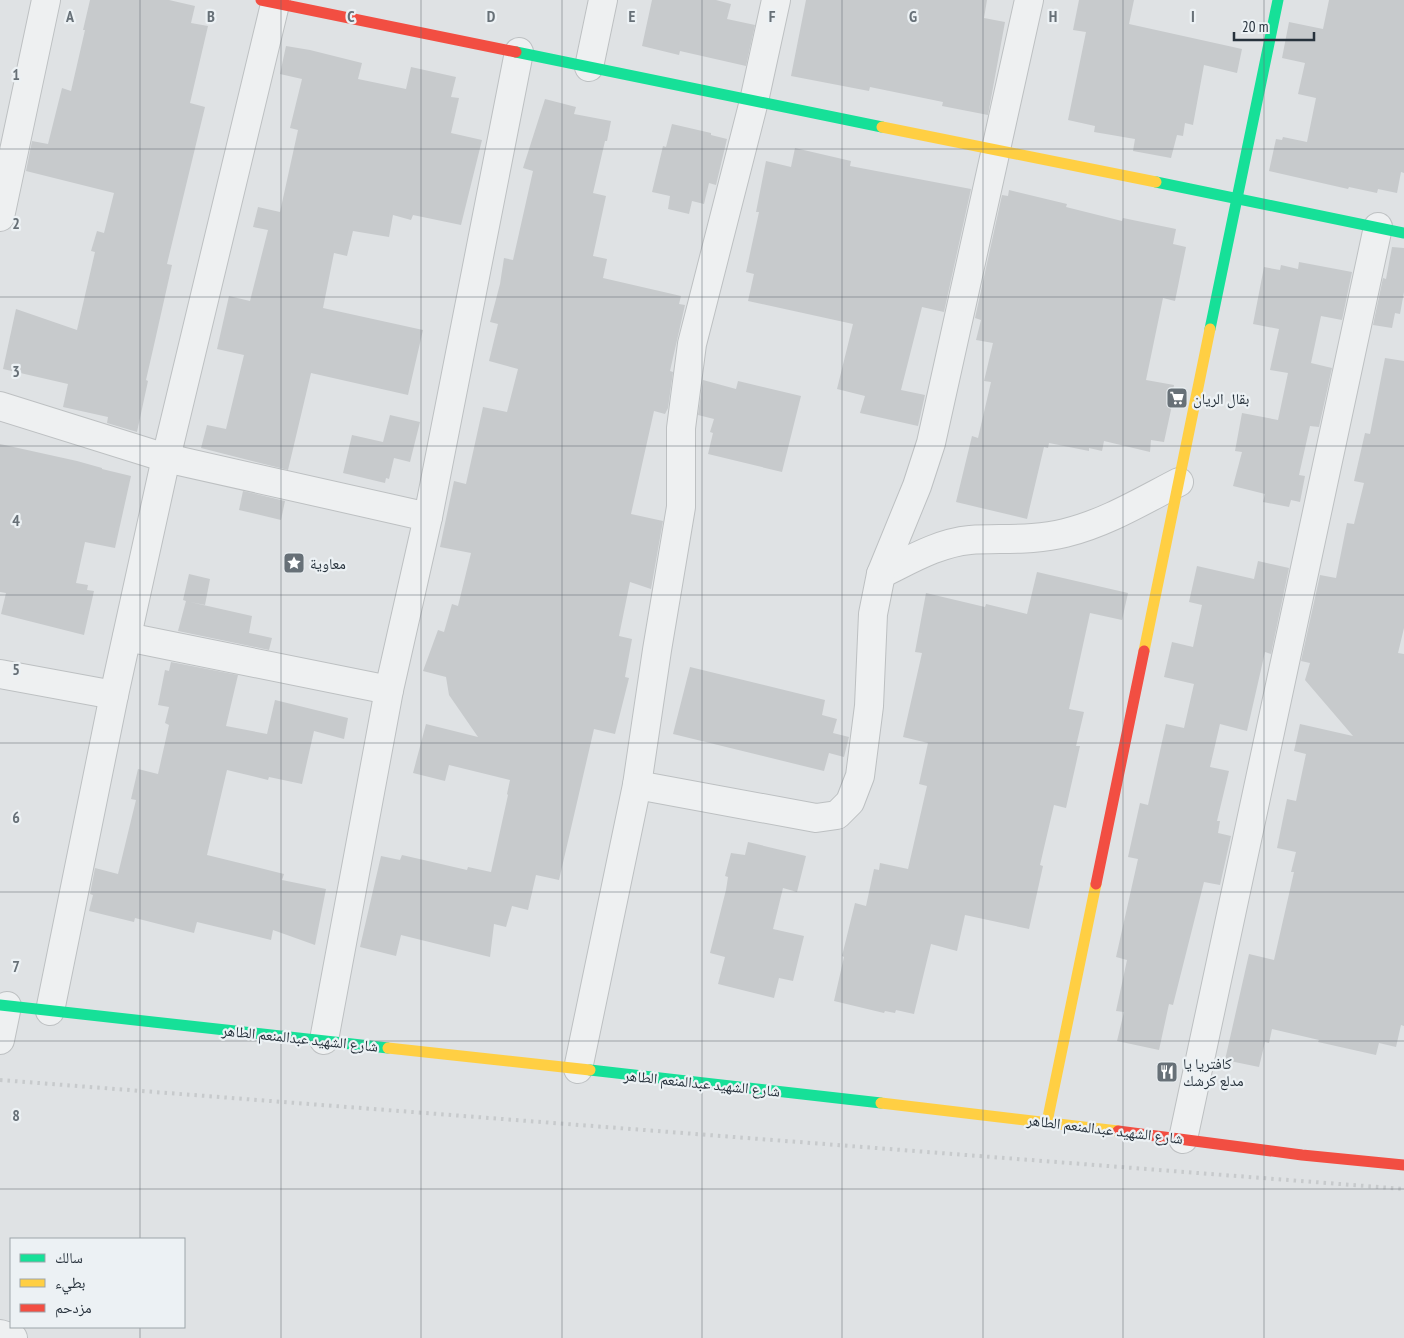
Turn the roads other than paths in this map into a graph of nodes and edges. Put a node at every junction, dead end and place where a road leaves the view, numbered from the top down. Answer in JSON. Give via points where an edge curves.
{"nodes":[{"id":1,"x":46,"y":0,"type":"edge"},
{"id":2,"x":603,"y":0,"type":"edge"},
{"id":3,"x":776,"y":0,"type":"edge"},
{"id":4,"x":1029,"y":0,"type":"edge"},
{"id":5,"x":1278,"y":0,"type":"edge"},
{"id":6,"x":271,"y":1,"type":"edge"},
{"id":7,"x":519,"y":52,"type":"junction"},
{"id":8,"x":589,"y":67,"type":"junction"},
{"id":9,"x":754,"y":101,"type":"junction"},
{"id":10,"x":996,"y":149,"type":"junction"},
{"id":11,"x":1238,"y":200,"type":"junction"},
{"id":12,"x":0,"y":217,"type":"edge"},
{"id":13,"x":1378,"y":228,"type":"junction"},
{"id":14,"x":1404,"y":233,"type":"edge"},
{"id":15,"x":0,"y":406,"type":"edge"},
{"id":16,"x":166,"y":458,"type":"junction"},
{"id":17,"x":1179,"y":482,"type":"junction"},
{"id":18,"x":428,"y":517,"type":"junction"},
{"id":19,"x":882,"y":574,"type":"junction"},
{"id":20,"x":127,"y":637,"type":"junction"},
{"id":21,"x":0,"y":674,"type":"edge"},
{"id":22,"x":389,"y":690,"type":"junction"},
{"id":23,"x":114,"y":695,"type":"junction"},
{"id":24,"x":637,"y":785,"type":"junction"},
{"id":25,"x":3,"y":1005,"type":"edge"},
{"id":26,"x":50,"y":1011,"type":"junction"},
{"id":27,"x":0,"y":1040,"type":"edge"},
{"id":28,"x":324,"y":1040,"type":"junction"},
{"id":29,"x":578,"y":1069,"type":"junction"},
{"id":30,"x":1047,"y":1122,"type":"junction"},
{"id":31,"x":1183,"y":1139,"type":"junction"},
{"id":32,"x":1404,"y":1165,"type":"edge"},
{"id":33,"x":0,"y":1334,"type":"edge"},
{"id":34,"x":13,"y":1338,"type":"edge"}],
"edges":[{"from":1,"to":12,"type":"street"},
{"from":2,"to":8,"type":"street"},
{"from":3,"to":9,"type":"street"},
{"from":4,"to":10,"type":"street"},
{"from":5,"to":11,"type":"street"},
{"from":6,"to":7,"type":"street"},
{"from":6,"to":16,"type":"street"},
{"from":7,"to":8,"type":"street"},
{"from":7,"to":18,"type":"street"},
{"from":8,"to":9,"type":"street"},
{"from":9,"to":10,"type":"street"},
{"from":9,"to":24,"type":"street","via":[[692,344],[681,428],[681,507]]},
{"from":10,"to":11,"type":"street"},
{"from":10,"to":19,"type":"street","via":[[931,443]]},
{"from":11,"to":13,"type":"street"},
{"from":11,"to":17,"type":"street"},
{"from":13,"to":14,"type":"street"},
{"from":13,"to":31,"type":"street"},
{"from":15,"to":16,"type":"street"},
{"from":16,"to":18,"type":"street"},
{"from":16,"to":20,"type":"street"},
{"from":17,"to":19,"type":"street","via":[[1102,522],[1063,534],[968,540],[935,548]]},
{"from":17,"to":30,"type":"street"},
{"from":18,"to":22,"type":"street"},
{"from":19,"to":24,"type":"street","via":[[873,614],[869,706],[860,776],[850,802],[836,815],[816,818]]},
{"from":20,"to":22,"type":"street"},
{"from":20,"to":23,"type":"street"},
{"from":21,"to":23,"type":"street"},
{"from":22,"to":28,"type":"street"},
{"from":23,"to":26,"type":"street"},
{"from":24,"to":29,"type":"street"},
{"from":25,"to":26,"type":"street","name":"شارع الشهيد عبدالمنعم الطاهر"},
{"from":25,"to":27,"type":"street"},
{"from":26,"to":28,"type":"street","name":"شارع الشهيد عبدالمنعم الطاهر"},
{"from":28,"to":29,"type":"street","name":"شارع الشهيد عبدالمنعم الطاهر"},
{"from":29,"to":30,"type":"street","name":"شارع الشهيد عبدالمنعم الطاهر"},
{"from":30,"to":31,"type":"street","name":"شارع الشهيد عبدالمنعم الطاهر"},
{"from":31,"to":32,"type":"street","name":"شارع الشهيد عبدالمنعم الطاهر"},
{"from":33,"to":34,"type":"street"}]}
